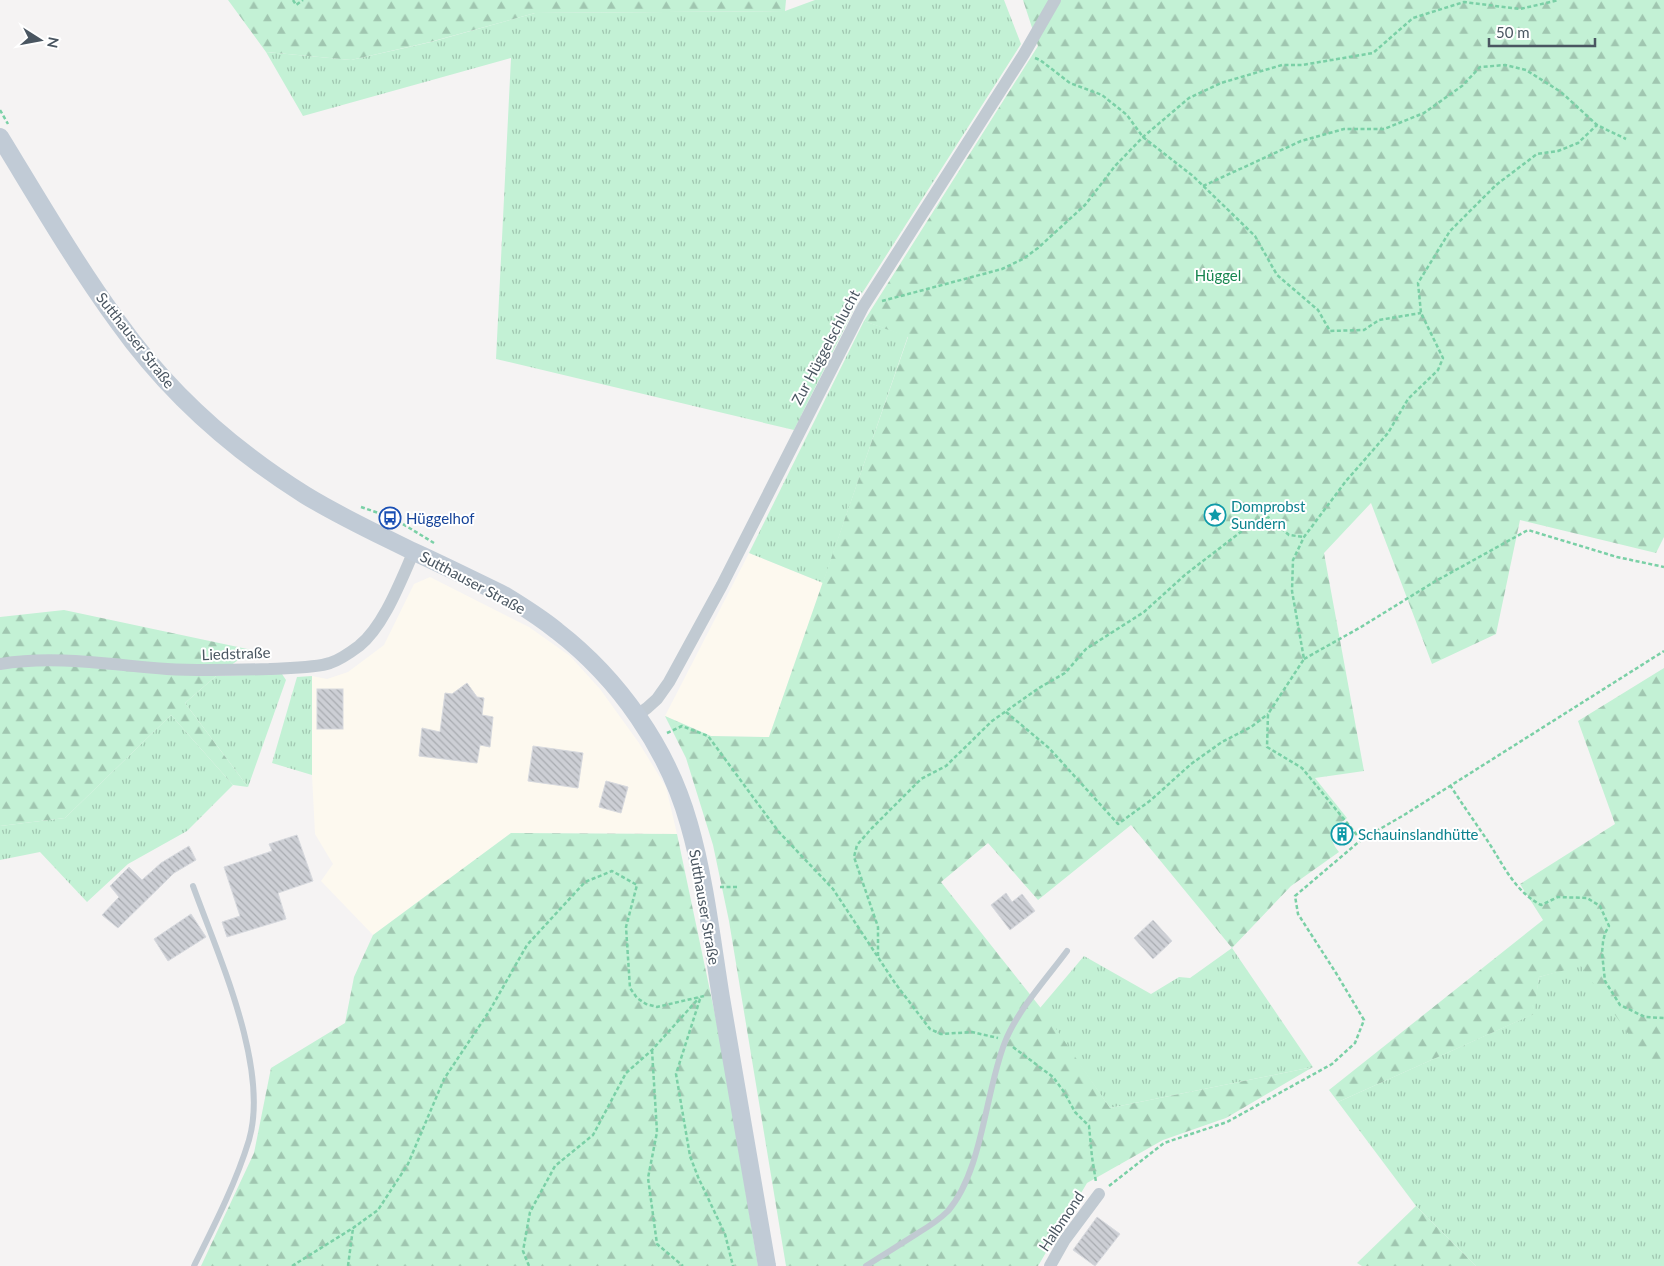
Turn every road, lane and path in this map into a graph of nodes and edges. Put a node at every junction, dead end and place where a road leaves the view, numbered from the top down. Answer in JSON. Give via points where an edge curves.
{"nodes":[{"id":1,"x":293,"y":0,"type":"edge"},
{"id":2,"x":303,"y":0,"type":"edge"},
{"id":3,"x":1055,"y":0,"type":"edge"},
{"id":4,"x":1559,"y":0,"type":"edge"},
{"id":5,"x":1024,"y":54,"type":"junction"},
{"id":6,"x":0,"y":110,"type":"edge"},
{"id":7,"x":1597,"y":125,"type":"junction"},
{"id":8,"x":5,"y":132,"type":"edge"},
{"id":9,"x":1143,"y":137,"type":"junction"},
{"id":10,"x":1626,"y":139,"type":"dead end"},
{"id":11,"x":1203,"y":186,"type":"junction"},
{"id":12,"x":863,"y":307,"type":"junction"},
{"id":13,"x":1421,"y":313,"type":"junction"},
{"id":14,"x":356,"y":505,"type":"dead end"},
{"id":15,"x":422,"y":535,"type":"dead end"},
{"id":16,"x":1304,"y":537,"type":"junction"},
{"id":17,"x":414,"y":551,"type":"junction"},
{"id":18,"x":1664,"y":567,"type":"edge"},
{"id":19,"x":1664,"y":651,"type":"edge"},
{"id":20,"x":1304,"y":660,"type":"junction"},
{"id":21,"x":0,"y":664,"type":"edge"},
{"id":22,"x":1006,"y":712,"type":"junction"},
{"id":23,"x":1268,"y":714,"type":"junction"},
{"id":24,"x":637,"y":715,"type":"junction"},
{"id":25,"x":663,"y":735,"type":"dead end"},
{"id":26,"x":1450,"y":785,"type":"junction"},
{"id":27,"x":1361,"y":840,"type":"junction"},
{"id":28,"x":193,"y":886,"type":"dead end"},
{"id":29,"x":714,"y":887,"type":"dead end"},
{"id":30,"x":738,"y":888,"type":"dead end"},
{"id":31,"x":1067,"y":951,"type":"dead end"},
{"id":32,"x":878,"y":958,"type":"junction"},
{"id":33,"x":700,"y":997,"type":"junction"},
{"id":34,"x":1664,"y":1018,"type":"edge"},
{"id":35,"x":1005,"y":1041,"type":"junction"},
{"id":36,"x":652,"y":1050,"type":"junction"},
{"id":37,"x":1099,"y":1194,"type":"junction"},
{"id":38,"x":352,"y":1228,"type":"junction"},
{"id":39,"x":194,"y":1266,"type":"edge"},
{"id":40,"x":292,"y":1266,"type":"edge"},
{"id":41,"x":348,"y":1266,"type":"edge"},
{"id":42,"x":529,"y":1266,"type":"edge"},
{"id":43,"x":683,"y":1266,"type":"edge"},
{"id":44,"x":733,"y":1266,"type":"edge"},
{"id":45,"x":767,"y":1266,"type":"edge"},
{"id":46,"x":866,"y":1266,"type":"edge"},
{"id":47,"x":1050,"y":1266,"type":"edge"}],
"edges":[{"from":1,"to":2,"type":"path","via":[[296,5]]},
{"from":3,"to":5,"type":"street","name":"Zur Hüggelschlucht"},
{"from":4,"to":9,"type":"path","via":[[1520,9],[1464,2],[1413,18],[1373,53],[1282,65],[1189,98]]},
{"from":5,"to":9,"type":"path","via":[[1040,60],[1070,83],[1102,95],[1127,115]]},
{"from":5,"to":12,"type":"street","name":"Zur Hüggelschlucht"},
{"from":6,"to":8,"type":"path"},
{"from":7,"to":10,"type":"path"},
{"from":7,"to":11,"type":"path","via":[[1561,92],[1526,70],[1505,65],[1480,67],[1462,86],[1424,114],[1384,129],[1344,129],[1301,141]]},
{"from":7,"to":13,"type":"path","via":[[1578,142],[1558,151],[1537,154],[1496,185],[1450,231],[1418,283]]},
{"from":8,"to":17,"type":"street","name":"Sutthauser Straße","via":[[60,235],[118,322],[176,392],[274,474],[314,500]]},
{"from":9,"to":11,"type":"path"},
{"from":9,"to":12,"type":"path","via":[[1085,205],[1023,259],[1002,269]]},
{"from":11,"to":13,"type":"path","via":[[1255,236],[1277,275],[1318,310],[1330,330],[1364,330],[1379,320]]},
{"from":12,"to":24,"type":"street","name":"Zur Hüggelschlucht","via":[[722,585],[669,682],[657,699]]},
{"from":13,"to":16,"type":"path","via":[[1443,358],[1438,370],[1408,399],[1388,433],[1346,481]]},
{"from":14,"to":15,"type":"path","via":[[393,518]]},
{"from":16,"to":20,"type":"path","via":[[1293,560],[1292,591]]},
{"from":16,"to":22,"type":"path","via":[[1289,535],[1268,517],[1259,518],[1186,574],[1144,612],[1086,649],[1065,673]]},
{"from":17,"to":21,"type":"street","name":"Liedstraße","via":[[392,600],[373,632],[360,645],[329,664],[214,671],[41,659]]},
{"from":17,"to":24,"type":"street","name":"Sutthauser Straße","via":[[504,595],[557,630],[605,675]]},
{"from":18,"to":20,"type":"path","via":[[1528,530]]},
{"from":19,"to":26,"type":"path"},
{"from":20,"to":23,"type":"path"},
{"from":22,"to":23,"type":"path","via":[[1049,748],[1118,824],[1191,764]]},
{"from":22,"to":32,"type":"path","via":[[992,721],[946,766],[921,779],[857,845],[854,857],[878,927]]},
{"from":23,"to":27,"type":"path","via":[[1267,746],[1302,768]]},
{"from":24,"to":45,"type":"street","name":"Sutthauser Straße","via":[[676,786],[691,832]]},
{"from":25,"to":32,"type":"path","via":[[682,726],[708,736],[778,831],[834,889]]},
{"from":26,"to":27,"type":"path"},
{"from":26,"to":34,"type":"path","via":[[1510,879],[1535,902],[1541,905],[1558,897],[1587,898],[1600,906],[1609,926],[1602,948],[1605,980],[1620,1004],[1645,1017]]},
{"from":27,"to":37,"type":"path","via":[[1295,896],[1298,914],[1364,1020],[1356,1043],[1332,1064],[1227,1122],[1164,1144]]},
{"from":28,"to":39,"type":"lane","via":[[238,1010],[253,1082],[254,1109],[249,1139]]},
{"from":29,"to":30,"type":"path"},
{"from":31,"to":35,"type":"lane","via":[[1023,1009]]},
{"from":32,"to":35,"type":"path","via":[[930,1029],[942,1034],[972,1032]]},
{"from":33,"to":36,"type":"path"},
{"from":33,"to":38,"type":"path","via":[[656,1007],[636,998],[630,988],[626,927],[637,884],[612,871],[585,882],[527,945],[490,1010],[444,1079],[408,1164],[378,1210]]},
{"from":33,"to":44,"type":"path","via":[[676,1074],[690,1156],[725,1234]]},
{"from":35,"to":37,"type":"path","via":[[1052,1077],[1075,1112],[1089,1126]]},
{"from":35,"to":46,"type":"lane","via":[[975,1158],[961,1192],[948,1211]]},
{"from":36,"to":42,"type":"path","via":[[626,1073],[593,1135],[555,1166],[530,1212],[522,1251]]},
{"from":36,"to":43,"type":"path","via":[[657,1132],[648,1178],[657,1244]]},
{"from":37,"to":47,"type":"street","name":"Halbmond"},
{"from":38,"to":40,"type":"path"},
{"from":38,"to":41,"type":"path"}]}
